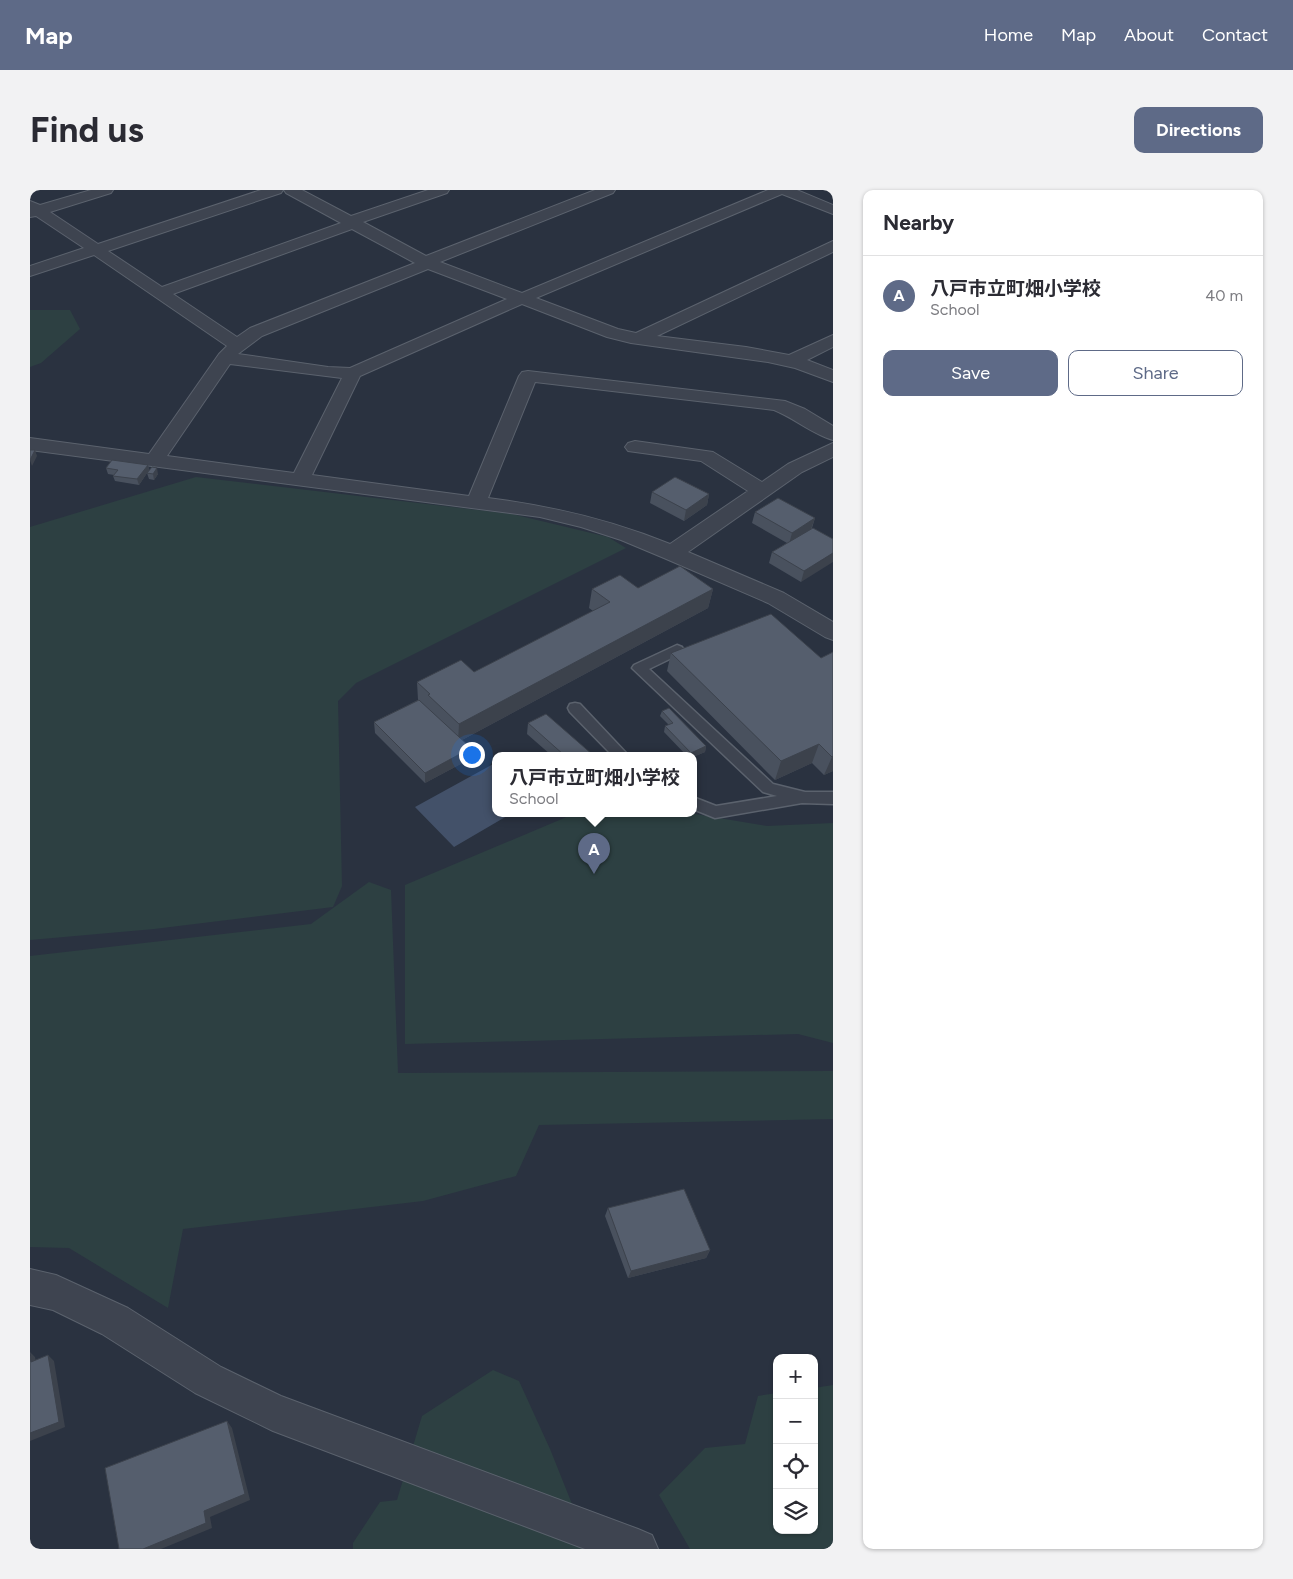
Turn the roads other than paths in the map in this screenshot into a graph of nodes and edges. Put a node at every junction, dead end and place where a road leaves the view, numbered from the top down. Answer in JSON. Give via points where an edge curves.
{"nodes":[{"id":1,"x":106,"y":190,"type":"edge"},
{"id":2,"x":276,"y":190,"type":"edge"},
{"id":3,"x":291,"y":190,"type":"edge"},
{"id":4,"x":442,"y":190,"type":"edge"},
{"id":5,"x":571,"y":190,"type":"edge"},
{"id":6,"x":608,"y":190,"type":"edge"},
{"id":7,"x":780,"y":190,"type":"edge"},
{"id":8,"x":784,"y":190,"type":"edge"},
{"id":9,"x":589,"y":198,"type":"junction"},
{"id":10,"x":33,"y":210,"type":"edge"},
{"id":11,"x":833,"y":210,"type":"edge"},
{"id":12,"x":353,"y":222,"type":"junction"},
{"id":13,"x":833,"y":246,"type":"edge"},
{"id":14,"x":94,"y":249,"type":"junction"},
{"id":15,"x":426,"y":262,"type":"junction"},
{"id":16,"x":30,"y":271,"type":"edge"},
{"id":17,"x":161,"y":293,"type":"junction"},
{"id":18,"x":523,"y":298,"type":"junction"},
{"id":19,"x":637,"y":339,"type":"junction"},
{"id":20,"x":833,"y":340,"type":"edge"},
{"id":21,"x":237,"y":345,"type":"junction"},
{"id":22,"x":225,"y":358,"type":"junction"},
{"id":23,"x":792,"y":361,"type":"junction"},
{"id":24,"x":353,"y":373,"type":"junction"},
{"id":25,"x":833,"y":377,"type":"edge"},
{"id":26,"x":833,"y":434,"type":"edge"},
{"id":27,"x":30,"y":444,"type":"edge"},
{"id":28,"x":635,"y":447,"type":"dead end"},
{"id":29,"x":833,"y":449,"type":"edge"},
{"id":30,"x":155,"y":460,"type":"junction"},
{"id":31,"x":300,"y":478,"type":"junction"},
{"id":32,"x":761,"y":490,"type":"junction"},
{"id":33,"x":477,"y":501,"type":"junction"},
{"id":34,"x":672,"y":553,"type":"junction"},
{"id":35,"x":833,"y":632,"type":"edge"},
{"id":36,"x":677,"y":650,"type":"edge"},
{"id":37,"x":575,"y":708,"type":"dead end"},
{"id":38,"x":618,"y":752,"type":"edge"},
{"id":39,"x":805,"y":798,"type":"junction"},
{"id":40,"x":833,"y":798,"type":"edge"},
{"id":41,"x":697,"y":805,"type":"edge"},
{"id":42,"x":30,"y":1287,"type":"edge"},
{"id":43,"x":638,"y":1549,"type":"edge"}],
"edges":[{"from":1,"to":10,"type":"street"},
{"from":2,"to":14,"type":"street"},
{"from":3,"to":12,"type":"street"},
{"from":4,"to":12,"type":"street"},
{"from":5,"to":9,"type":"street"},
{"from":6,"to":9,"type":"street"},
{"from":7,"to":18,"type":"street"},
{"from":8,"to":11,"type":"street"},
{"from":9,"to":15,"type":"street"},
{"from":10,"to":14,"type":"street"},
{"from":12,"to":15,"type":"street"},
{"from":12,"to":17,"type":"street"},
{"from":13,"to":19,"type":"street"},
{"from":14,"to":16,"type":"street"},
{"from":14,"to":17,"type":"street"},
{"from":15,"to":18,"type":"street"},
{"from":15,"to":21,"type":"street","via":[[256,332]]},
{"from":17,"to":21,"type":"street"},
{"from":18,"to":19,"type":"street","via":[[613,334]]},
{"from":18,"to":24,"type":"street"},
{"from":19,"to":23,"type":"street","via":[[725,348]]},
{"from":20,"to":23,"type":"street"},
{"from":21,"to":22,"type":"street"},
{"from":22,"to":24,"type":"street"},
{"from":22,"to":30,"type":"street"},
{"from":23,"to":25,"type":"street"},
{"from":24,"to":31,"type":"street"},
{"from":26,"to":33,"type":"street","via":[[778,405],[528,376]]},
{"from":27,"to":30,"type":"street"},
{"from":28,"to":32,"type":"street","via":[[706,456]]},
{"from":29,"to":32,"type":"street","via":[[794,468]]},
{"from":30,"to":31,"type":"street"},
{"from":31,"to":33,"type":"street"},
{"from":32,"to":34,"type":"street"},
{"from":33,"to":34,"type":"street","via":[[587,522]]},
{"from":34,"to":35,"type":"street","via":[[776,598]]},
{"from":36,"to":39,"type":"lane","via":[[639,668],[768,788]]},
{"from":37,"to":38,"type":"lane"},
{"from":39,"to":40,"type":"lane"},
{"from":39,"to":41,"type":"lane","via":[[715,812]]},
{"from":42,"to":43,"type":"street","via":[[56,1293],[116,1322],[208,1380],[273,1412]]}]}
